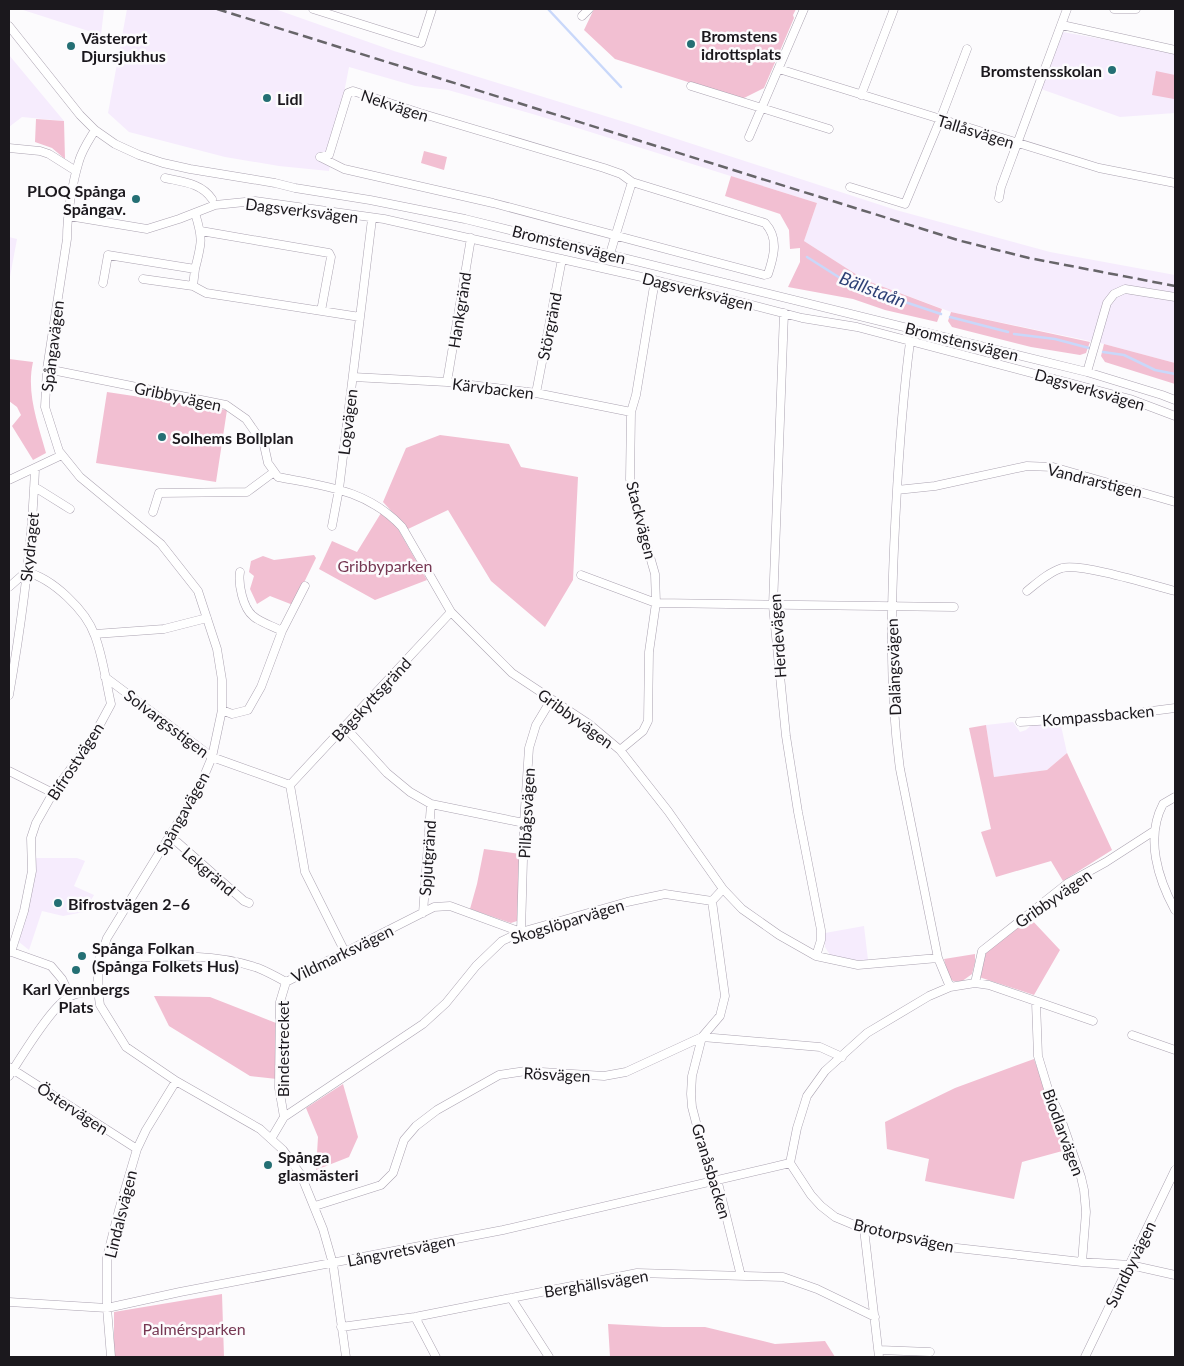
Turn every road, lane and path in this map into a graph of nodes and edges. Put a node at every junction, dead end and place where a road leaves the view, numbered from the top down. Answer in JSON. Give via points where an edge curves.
{"nodes":[{"id":1,"x":313,"y":9,"type":"edge"},
{"id":2,"x":432,"y":9,"type":"edge"},
{"id":3,"x":589,"y":9,"type":"edge"},
{"id":4,"x":804,"y":9,"type":"edge"},
{"id":5,"x":894,"y":9,"type":"edge"},
{"id":6,"x":1067,"y":9,"type":"edge"},
{"id":7,"x":1114,"y":9,"type":"edge"},
{"id":8,"x":1136,"y":9,"type":"edge"},
{"id":9,"x":326,"y":11,"type":"edge"},
{"id":10,"x":582,"y":16,"type":"dead end"},
{"id":11,"x":1062,"y":25,"type":"junction"},
{"id":12,"x":9,"y":26,"type":"edge"},
{"id":13,"x":967,"y":49,"type":"dead end"},
{"id":14,"x":1175,"y":50,"type":"edge"},
{"id":15,"x":779,"y":69,"type":"junction"},
{"id":16,"x":691,"y":86,"type":"dead end"},
{"id":17,"x":861,"y":95,"type":"junction"},
{"id":18,"x":761,"y":108,"type":"junction"},
{"id":19,"x":940,"y":120,"type":"junction"},
{"id":20,"x":829,"y":129,"type":"dead end"},
{"id":21,"x":95,"y":130,"type":"junction"},
{"id":22,"x":749,"y":137,"type":"dead end"},
{"id":23,"x":1017,"y":143,"type":"junction"},
{"id":24,"x":9,"y":148,"type":"edge"},
{"id":25,"x":76,"y":171,"type":"junction"},
{"id":26,"x":165,"y":178,"type":"dead end"},
{"id":27,"x":632,"y":182,"type":"junction"},
{"id":28,"x":1175,"y":183,"type":"edge"},
{"id":29,"x":850,"y":187,"type":"dead end"},
{"id":30,"x":999,"y":198,"type":"dead end"},
{"id":31,"x":212,"y":199,"type":"dead end"},
{"id":32,"x":195,"y":213,"type":"junction"},
{"id":33,"x":69,"y":216,"type":"junction"},
{"id":34,"x":372,"y":218,"type":"junction"},
{"id":35,"x":201,"y":231,"type":"junction"},
{"id":36,"x":615,"y":237,"type":"junction"},
{"id":37,"x":471,"y":238,"type":"junction"},
{"id":38,"x":610,"y":254,"type":"junction"},
{"id":39,"x":562,"y":259,"type":"junction"},
{"id":40,"x":196,"y":269,"type":"junction"},
{"id":41,"x":143,"y":278,"type":"dead end"},
{"id":42,"x":655,"y":280,"type":"junction"},
{"id":43,"x":103,"y":283,"type":"dead end"},
{"id":44,"x":193,"y":286,"type":"junction"},
{"id":45,"x":1175,"y":296,"type":"edge"},
{"id":46,"x":321,"y":311,"type":"junction"},
{"id":47,"x":784,"y":313,"type":"junction"},
{"id":48,"x":360,"y":317,"type":"junction"},
{"id":49,"x":910,"y":342,"type":"junction"},
{"id":50,"x":47,"y":369,"type":"junction"},
{"id":51,"x":1086,"y":372,"type":"junction"},
{"id":52,"x":353,"y":377,"type":"junction"},
{"id":53,"x":447,"y":382,"type":"junction"},
{"id":54,"x":536,"y":393,"type":"junction"},
{"id":55,"x":1175,"y":400,"type":"edge"},
{"id":56,"x":631,"y":412,"type":"junction"},
{"id":57,"x":1175,"y":416,"type":"edge"},
{"id":58,"x":62,"y":455,"type":"junction"},
{"id":59,"x":34,"y":469,"type":"junction"},
{"id":60,"x":274,"y":472,"type":"junction"},
{"id":61,"x":9,"y":480,"type":"edge"},
{"id":62,"x":34,"y":488,"type":"junction"},
{"id":63,"x":339,"y":488,"type":"junction"},
{"id":64,"x":897,"y":490,"type":"junction"},
{"id":65,"x":1175,"y":502,"type":"edge"},
{"id":66,"x":70,"y":509,"type":"dead end"},
{"id":67,"x":153,"y":512,"type":"dead end"},
{"id":68,"x":332,"y":526,"type":"dead end"},
{"id":69,"x":26,"y":572,"type":"junction"},
{"id":70,"x":240,"y":572,"type":"dead end"},
{"id":71,"x":581,"y":575,"type":"dead end"},
{"id":72,"x":305,"y":586,"type":"dead end"},
{"id":73,"x":9,"y":587,"type":"edge"},
{"id":74,"x":1027,"y":591,"type":"dead end"},
{"id":75,"x":1175,"y":591,"type":"edge"},
{"id":76,"x":656,"y":603,"type":"junction"},
{"id":77,"x":773,"y":606,"type":"junction"},
{"id":78,"x":891,"y":607,"type":"junction"},
{"id":79,"x":954,"y":607,"type":"dead end"},
{"id":80,"x":451,"y":612,"type":"junction"},
{"id":81,"x":207,"y":618,"type":"junction"},
{"id":82,"x":282,"y":631,"type":"junction"},
{"id":83,"x":95,"y":634,"type":"junction"},
{"id":84,"x":105,"y":677,"type":"junction"},
{"id":85,"x":9,"y":695,"type":"edge"},
{"id":86,"x":551,"y":700,"type":"junction"},
{"id":87,"x":1175,"y":708,"type":"edge"},
{"id":88,"x":222,"y":710,"type":"junction"},
{"id":89,"x":1020,"y":722,"type":"dead end"},
{"id":90,"x":345,"y":727,"type":"junction"},
{"id":91,"x":620,"y":750,"type":"junction"},
{"id":92,"x":212,"y":757,"type":"junction"},
{"id":93,"x":9,"y":771,"type":"edge"},
{"id":94,"x":290,"y":785,"type":"junction"},
{"id":95,"x":53,"y":793,"type":"junction"},
{"id":96,"x":1175,"y":797,"type":"edge"},
{"id":97,"x":431,"y":804,"type":"junction"},
{"id":98,"x":524,"y":823,"type":"junction"},
{"id":99,"x":1154,"y":831,"type":"junction"},
{"id":100,"x":169,"y":838,"type":"junction"},
{"id":101,"x":723,"y":889,"type":"junction"},
{"id":102,"x":712,"y":901,"type":"junction"},
{"id":103,"x":249,"y":903,"type":"dead end"},
{"id":104,"x":1175,"y":910,"type":"edge"},
{"id":105,"x":423,"y":913,"type":"junction"},
{"id":106,"x":521,"y":932,"type":"junction"},
{"id":107,"x":10,"y":951,"type":"edge"},
{"id":108,"x":344,"y":952,"type":"junction"},
{"id":109,"x":816,"y":956,"type":"junction"},
{"id":110,"x":100,"y":957,"type":"junction"},
{"id":111,"x":938,"y":958,"type":"junction"},
{"id":112,"x":286,"y":982,"type":"junction"},
{"id":113,"x":975,"y":983,"type":"junction"},
{"id":114,"x":950,"y":987,"type":"junction"},
{"id":115,"x":98,"y":991,"type":"junction"},
{"id":116,"x":70,"y":996,"type":"junction"},
{"id":117,"x":1036,"y":1002,"type":"junction"},
{"id":118,"x":1092,"y":1021,"type":"dead end"},
{"id":119,"x":1132,"y":1035,"type":"dead end"},
{"id":120,"x":702,"y":1037,"type":"junction"},
{"id":121,"x":1175,"y":1050,"type":"edge"},
{"id":122,"x":842,"y":1057,"type":"junction"},
{"id":123,"x":10,"y":1071,"type":"edge"},
{"id":124,"x":176,"y":1081,"type":"junction"},
{"id":125,"x":284,"y":1117,"type":"junction"},
{"id":126,"x":271,"y":1139,"type":"junction"},
{"id":127,"x":137,"y":1149,"type":"junction"},
{"id":128,"x":790,"y":1163,"type":"junction"},
{"id":129,"x":1175,"y":1170,"type":"edge"},
{"id":130,"x":714,"y":1180,"type":"junction"},
{"id":131,"x":315,"y":1206,"type":"junction"},
{"id":132,"x":864,"y":1229,"type":"junction"},
{"id":133,"x":1082,"y":1262,"type":"junction"},
{"id":134,"x":333,"y":1264,"type":"junction"},
{"id":135,"x":1130,"y":1265,"type":"junction"},
{"id":136,"x":1175,"y":1275,"type":"edge"},
{"id":137,"x":741,"y":1276,"type":"junction"},
{"id":138,"x":511,"y":1298,"type":"junction"},
{"id":139,"x":9,"y":1302,"type":"edge"},
{"id":140,"x":107,"y":1308,"type":"junction"},
{"id":141,"x":414,"y":1317,"type":"junction"},
{"id":142,"x":876,"y":1317,"type":"junction"},
{"id":143,"x":341,"y":1327,"type":"junction"},
{"id":144,"x":930,"y":1352,"type":"dead end"},
{"id":145,"x":879,"y":1354,"type":"edge"},
{"id":146,"x":111,"y":1357,"type":"edge"},
{"id":147,"x":346,"y":1357,"type":"edge"},
{"id":148,"x":436,"y":1357,"type":"edge"},
{"id":149,"x":549,"y":1357,"type":"edge"},
{"id":150,"x":1085,"y":1357,"type":"edge"}],
"edges":[{"from":1,"to":9,"type":"street"},
{"from":2,"to":9,"type":"street","via":[[421,43]]},
{"from":3,"to":10,"type":"street"},
{"from":4,"to":15,"type":"street"},
{"from":5,"to":17,"type":"street"},
{"from":6,"to":11,"type":"street"},
{"from":7,"to":8,"type":"street"},
{"from":11,"to":14,"type":"street"},
{"from":11,"to":23,"type":"street"},
{"from":12,"to":21,"type":"street","name":"Bromstensvägen","via":[[76,111]]},
{"from":13,"to":19,"type":"street"},
{"from":15,"to":17,"type":"street","name":"Tallåsvägen"},
{"from":15,"to":18,"type":"street"},
{"from":16,"to":18,"type":"street"},
{"from":17,"to":19,"type":"street","name":"Tallåsvägen"},
{"from":18,"to":20,"type":"street"},
{"from":18,"to":22,"type":"street"},
{"from":19,"to":23,"type":"street","name":"Tallåsvägen"},
{"from":19,"to":29,"type":"street","via":[[905,204]]},
{"from":21,"to":25,"type":"street","name":"Spångavägen"},
{"from":21,"to":38,"type":"street","name":"Bromstensvägen","via":[[121,147],[163,163],[417,209]]},
{"from":23,"to":28,"type":"street","name":"Tallåsvägen","via":[[1099,168]]},
{"from":23,"to":30,"type":"street"},
{"from":24,"to":25,"type":"street","via":[[49,154]]},
{"from":25,"to":33,"type":"street","name":"Spångavägen"},
{"from":26,"to":31,"type":"street","via":[[195,184]]},
{"from":27,"to":36,"type":"street"},
{"from":27,"to":36,"type":"street","name":"Nekvägen","via":[[765,223],[774,236],[770,268],[764,275]]},
{"from":27,"to":36,"type":"street","name":"Nekvägen","via":[[604,168],[353,91],[348,93],[329,155],[320,157],[344,169],[493,203]]},
{"from":32,"to":33,"type":"street","name":"Dagsverksvägen","via":[[147,229]]},
{"from":32,"to":34,"type":"street","name":"Dagsverksvägen","via":[[215,205],[255,201]]},
{"from":32,"to":35,"type":"street"},
{"from":33,"to":50,"type":"street","name":"Spångavägen"},
{"from":34,"to":37,"type":"street","name":"Dagsverksvägen"},
{"from":34,"to":48,"type":"street","name":"Logvägen"},
{"from":35,"to":40,"type":"street","via":[[202,243]]},
{"from":35,"to":46,"type":"street","via":[[329,253]]},
{"from":36,"to":38,"type":"street"},
{"from":37,"to":39,"type":"street","name":"Dagsverksvägen"},
{"from":37,"to":53,"type":"street","name":"Hankgränd"},
{"from":38,"to":51,"type":"street","name":"Bromstensvägen"},
{"from":39,"to":42,"type":"street","name":"Dagsverksvägen"},
{"from":39,"to":54,"type":"street","name":"Störgränd"},
{"from":40,"to":43,"type":"street","via":[[108,255]]},
{"from":40,"to":44,"type":"street"},
{"from":41,"to":44,"type":"street"},
{"from":42,"to":47,"type":"street","name":"Dagsverksvägen"},
{"from":42,"to":56,"type":"street","name":"Stackvägen"},
{"from":44,"to":46,"type":"street","via":[[206,293]]},
{"from":45,"to":51,"type":"street","via":[[1126,289],[1114,294],[1107,304]]},
{"from":46,"to":48,"type":"street"},
{"from":47,"to":49,"type":"street","name":"Dagsverksvägen","via":[[857,327]]},
{"from":47,"to":77,"type":"street","name":"Herdevägen"},
{"from":48,"to":52,"type":"street","name":"Logvägen"},
{"from":49,"to":57,"type":"street","name":"Dagsverksvägen","via":[[1121,396]]},
{"from":49,"to":64,"type":"street","name":"Dalängsvägen"},
{"from":50,"to":58,"type":"street","name":"Spångavägen","via":[[46,407]]},
{"from":50,"to":60,"type":"street","name":"Gribbyvägen","via":[[226,404],[246,418],[264,445],[268,463]]},
{"from":51,"to":55,"type":"street","name":"Bromstensvägen"},
{"from":52,"to":53,"type":"street","name":"Kärvbacken"},
{"from":52,"to":63,"type":"street","name":"Logvägen"},
{"from":53,"to":54,"type":"street","name":"Kärvbacken"},
{"from":54,"to":56,"type":"street","name":"Kärvbacken"},
{"from":56,"to":76,"type":"street","name":"Stackvägen","via":[[630,479],[655,574]]},
{"from":58,"to":59,"type":"street"},
{"from":58,"to":81,"type":"street","name":"Spångavägen","via":[[80,477],[161,544],[198,591]]},
{"from":59,"to":61,"type":"street"},
{"from":59,"to":62,"type":"street","name":"Skydraget"},
{"from":60,"to":63,"type":"street","name":"Gribbyvägen","via":[[278,477]]},
{"from":60,"to":67,"type":"street","via":[[247,492],[159,493]]},
{"from":62,"to":66,"type":"street","name":"Skydraget"},
{"from":62,"to":69,"type":"street","name":"Skydraget"},
{"from":63,"to":68,"type":"street","name":"Logvägen"},
{"from":63,"to":80,"type":"street","name":"Gribbyvägen","via":[[365,498],[396,520]]},
{"from":64,"to":65,"type":"street","name":"Vandrarstigen","via":[[935,486],[1027,466],[1053,467]]},
{"from":64,"to":78,"type":"street","name":"Dalängsvägen"},
{"from":69,"to":73,"type":"street"},
{"from":69,"to":83,"type":"street","name":"Bifrostvägen","via":[[36,574],[61,590]]},
{"from":69,"to":85,"type":"street","name":"Skydraget"},
{"from":70,"to":82,"type":"street","via":[[243,598],[252,616]]},
{"from":71,"to":76,"type":"street"},
{"from":72,"to":82,"type":"street"},
{"from":74,"to":75,"type":"street","via":[[1062,568],[1079,567]]},
{"from":76,"to":77,"type":"street"},
{"from":76,"to":91,"type":"street","name":"Stackvägen","via":[[650,652],[648,721],[643,731]]},
{"from":77,"to":78,"type":"street"},
{"from":77,"to":109,"type":"street","name":"Herdevägen","via":[[787,745],[821,930]]},
{"from":78,"to":79,"type":"street"},
{"from":78,"to":111,"type":"street","name":"Dalängsvägen","via":[[898,754]]},
{"from":80,"to":86,"type":"street","name":"Gribbyvägen","via":[[512,673]]},
{"from":80,"to":90,"type":"street","name":"Bågskyttsgränd"},
{"from":81,"to":83,"type":"street","via":[[164,629]]},
{"from":81,"to":88,"type":"street","name":"Spångavägen","via":[[218,648]]},
{"from":82,"to":88,"type":"street","via":[[261,687],[248,710],[232,714]]},
{"from":83,"to":84,"type":"street","name":"Bifrostvägen"},
{"from":84,"to":92,"type":"street","name":"Solvargsstigen"},
{"from":84,"to":95,"type":"street","name":"Bifrostvägen","via":[[111,704],[91,741]]},
{"from":86,"to":91,"type":"street","name":"Gribbyvägen","via":[[589,724]]},
{"from":86,"to":98,"type":"street","name":"Pilbågsvägen","via":[[536,725],[529,748]]},
{"from":87,"to":89,"type":"street","name":"Kompassbacken"},
{"from":88,"to":92,"type":"street","name":"Spångavägen"},
{"from":90,"to":94,"type":"street","name":"Bågskyttsgränd"},
{"from":90,"to":97,"type":"street","via":[[387,773]]},
{"from":91,"to":101,"type":"street","name":"Gribbyvägen"},
{"from":92,"to":94,"type":"street","name":"Solvargsstigen"},
{"from":92,"to":100,"type":"street","name":"Spångavägen","via":[[199,788]]},
{"from":93,"to":95,"type":"street"},
{"from":94,"to":108,"type":"street","via":[[304,872]]},
{"from":95,"to":107,"type":"street","name":"Bifrostvägen","via":[[31,838],[32,870],[24,911]]},
{"from":96,"to":99,"type":"street","via":[[1163,804]]},
{"from":97,"to":98,"type":"street"},
{"from":97,"to":105,"type":"street","name":"Spjutgränd"},
{"from":98,"to":106,"type":"street","name":"Pilbågsvägen"},
{"from":99,"to":104,"type":"street","via":[[1156,859]]},
{"from":99,"to":113,"type":"street","name":"Gribbyvägen","via":[[1068,884],[982,951]]},
{"from":100,"to":103,"type":"street","name":"Lekgränd"},
{"from":100,"to":110,"type":"street","name":"Spångavägen","via":[[107,938]]},
{"from":101,"to":102,"type":"street"},
{"from":101,"to":109,"type":"street","name":"Gribbyvägen","via":[[742,909]]},
{"from":102,"to":106,"type":"street","name":"Skogslöparvägen","via":[[665,894]]},
{"from":102,"to":120,"type":"street","via":[[725,996],[720,1016]]},
{"from":105,"to":106,"type":"street","name":"Vildmarksvägen","via":[[434,907],[450,906]]},
{"from":105,"to":108,"type":"street","name":"Vildmarksvägen"},
{"from":106,"to":125,"type":"street","name":"Skogslöparvägen","via":[[502,941],[423,1024]]},
{"from":107,"to":116,"type":"street","via":[[51,966]]},
{"from":108,"to":112,"type":"street","name":"Vildmarksvägen"},
{"from":109,"to":111,"type":"street","name":"Gribbyvägen","via":[[858,965]]},
{"from":110,"to":112,"type":"street","name":"Vildmarksvägen","via":[[193,956],[227,960],[258,968]]},
{"from":110,"to":115,"type":"street","name":"Spångavägen"},
{"from":111,"to":114,"type":"street","name":"Dalängsvägen"},
{"from":112,"to":125,"type":"street","name":"Bindestrecket","via":[[280,1002],[279,1088]]},
{"from":113,"to":114,"type":"street"},
{"from":113,"to":117,"type":"street"},
{"from":114,"to":122,"type":"street","via":[[929,996],[868,1034]]},
{"from":115,"to":116,"type":"street"},
{"from":115,"to":124,"type":"street","name":"Spångavägen","via":[[100,1005],[126,1047]]},
{"from":116,"to":123,"type":"street","via":[[52,1012]]},
{"from":117,"to":118,"type":"street"},
{"from":117,"to":133,"type":"street","name":"Biodlarvägen","via":[[1038,1056],[1084,1190],[1086,1212]]},
{"from":119,"to":121,"type":"street"},
{"from":120,"to":122,"type":"street","name":"Rösvägen","via":[[820,1047]]},
{"from":120,"to":130,"type":"street","name":"Granåsbacken","via":[[692,1076],[692,1107],[710,1176]]},
{"from":120,"to":131,"type":"street","name":"Rösvägen","via":[[626,1072],[604,1076],[526,1071],[499,1075],[437,1110],[416,1126],[404,1140],[393,1173],[381,1185]]},
{"from":122,"to":128,"type":"street","via":[[826,1071],[807,1096]]},
{"from":123,"to":127,"type":"street","name":"Östervägen"},
{"from":124,"to":126,"type":"street","name":"Spångavägen","via":[[260,1129]]},
{"from":124,"to":127,"type":"street","name":"Lindalsvägen"},
{"from":125,"to":126,"type":"street","name":"Skogslöparvägen"},
{"from":126,"to":131,"type":"street","name":"Spångavägen","via":[[301,1175]]},
{"from":127,"to":140,"type":"street","name":"Lindalsvägen","via":[[107,1257]]},
{"from":128,"to":130,"type":"street","name":"Långvretsvägen"},
{"from":128,"to":132,"type":"street","name":"Brotorpsvägen","via":[[821,1206],[834,1217]]},
{"from":129,"to":135,"type":"street","name":"Sundbyvägen"},
{"from":130,"to":134,"type":"street","name":"Långvretsvägen","via":[[503,1230]]},
{"from":130,"to":137,"type":"street","name":"Granåsbacken","via":[[718,1184]]},
{"from":131,"to":134,"type":"street","name":"Spångavägen"},
{"from":132,"to":133,"type":"street","name":"Brotorpsvägen","via":[[948,1247]]},
{"from":132,"to":142,"type":"street"},
{"from":133,"to":135,"type":"street","name":"Brotorpsvägen"},
{"from":134,"to":140,"type":"street","name":"Långvretsvägen"},
{"from":134,"to":143,"type":"street","name":"Spångavägen"},
{"from":135,"to":136,"type":"street","name":"Brotorpsvägen"},
{"from":135,"to":150,"type":"street","name":"Sundbyvägen"},
{"from":137,"to":138,"type":"street","name":"Berghällsvägen","via":[[637,1273]]},
{"from":137,"to":142,"type":"street","name":"Berghällsvägen","via":[[783,1277]]},
{"from":138,"to":141,"type":"street","name":"Berghällsvägen"},
{"from":138,"to":149,"type":"street"},
{"from":139,"to":140,"type":"street","name":"Långvretsvägen"},
{"from":140,"to":146,"type":"street","name":"Lindalsvägen"},
{"from":141,"to":143,"type":"street","name":"Berghällsvägen"},
{"from":141,"to":148,"type":"street"},
{"from":142,"to":145,"type":"street"},
{"from":143,"to":147,"type":"street","name":"Spångavägen"},
{"from":144,"to":145,"type":"street"}]}
